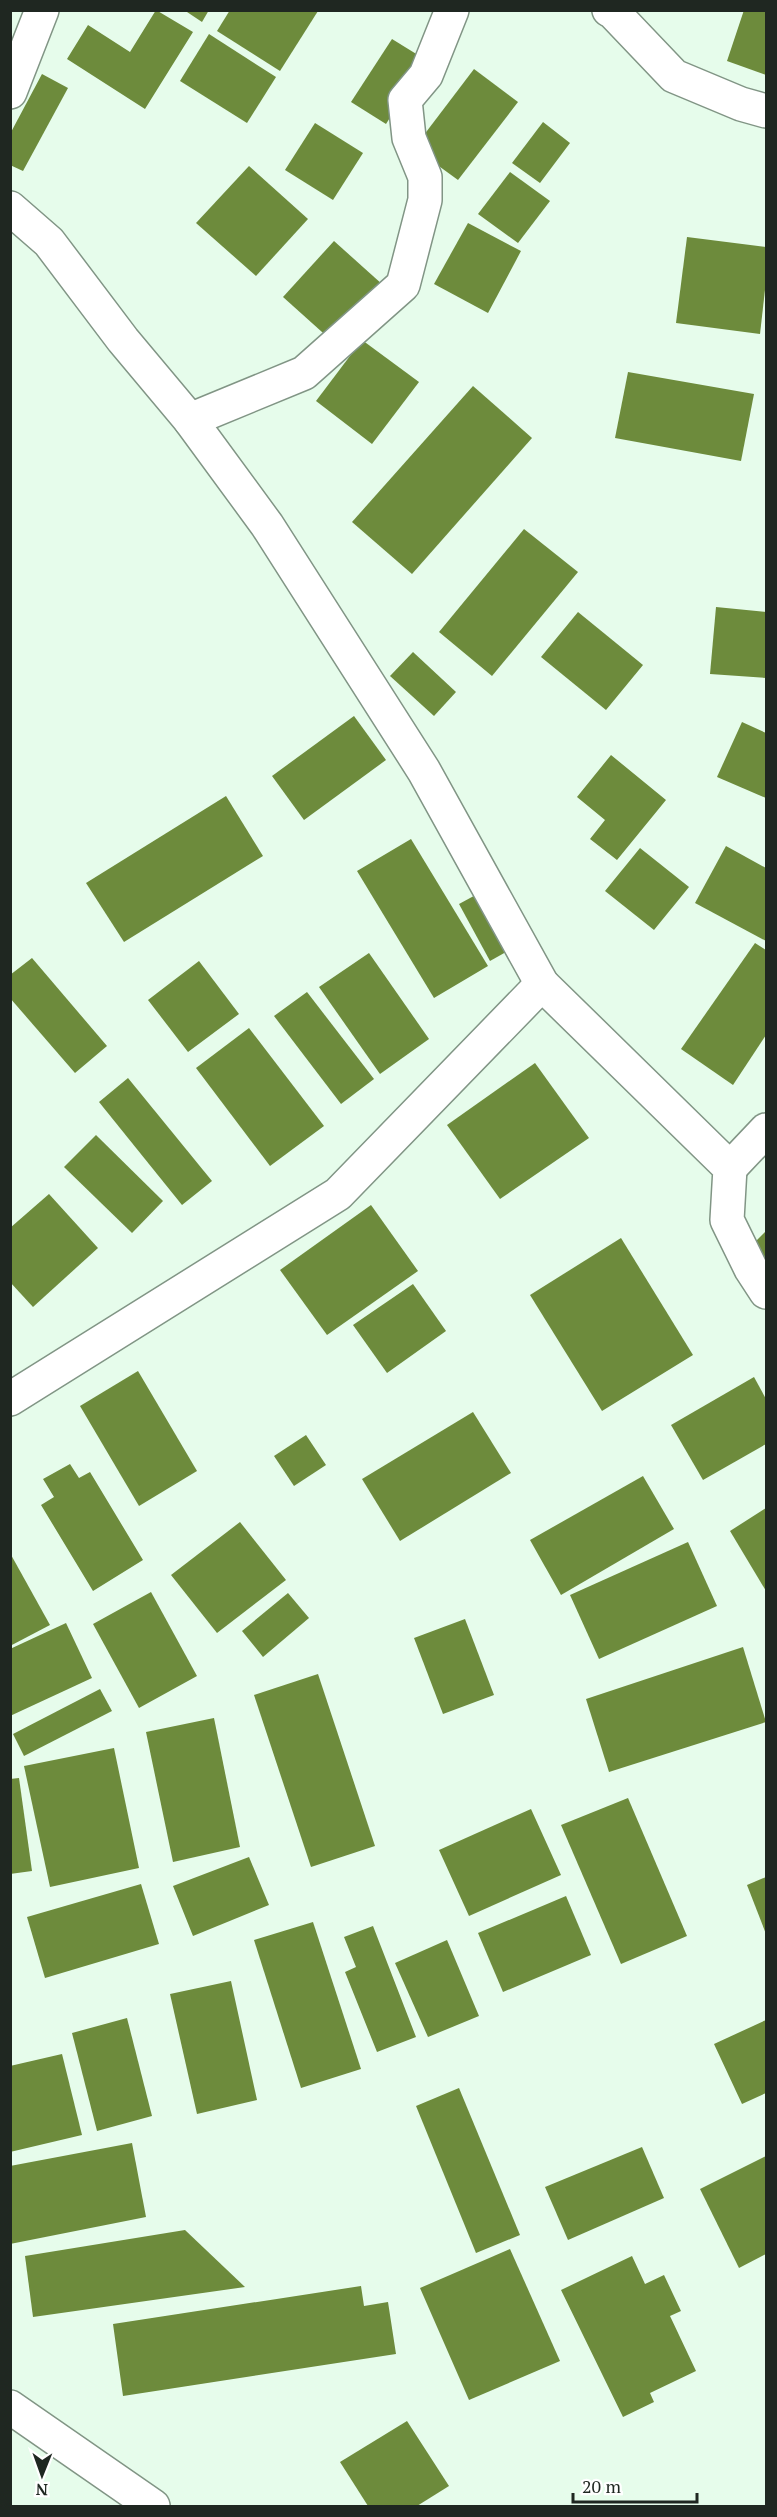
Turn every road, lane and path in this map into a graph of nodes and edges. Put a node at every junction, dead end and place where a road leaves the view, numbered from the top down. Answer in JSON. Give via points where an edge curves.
{"nodes":[{"id":1,"x":42,"y":10,"type":"edge"},
{"id":2,"x":452,"y":10,"type":"edge"},
{"id":3,"x":609,"y":10,"type":"edge"},
{"id":4,"x":10,"y":92,"type":"edge"},
{"id":5,"x":766,"y":111,"type":"edge"},
{"id":6,"x":10,"y":208,"type":"edge"},
{"id":7,"x":189,"y":420,"type":"junction"},
{"id":8,"x":542,"y":984,"type":"junction"},
{"id":9,"x":766,"y":1130,"type":"edge"},
{"id":10,"x":730,"y":1168,"type":"junction"},
{"id":11,"x":766,"y":1292,"type":"edge"},
{"id":12,"x":10,"y":1399,"type":"edge"},
{"id":13,"x":10,"y":2407,"type":"edge"},
{"id":14,"x":153,"y":2506,"type":"edge"}],
"edges":[{"from":1,"to":4,"type":"street"},
{"from":2,"to":7,"type":"street","via":[[426,75],[405,100],[409,138],[425,177],[425,201],[403,285],[304,373]]},
{"from":3,"to":5,"type":"street","via":[[674,76]]},
{"from":6,"to":7,"type":"street","via":[[49,242]]},
{"from":7,"to":8,"type":"street","via":[[267,525],[424,771]]},
{"from":8,"to":10,"type":"street"},
{"from":8,"to":12,"type":"street","via":[[338,1194]]},
{"from":9,"to":10,"type":"street"},
{"from":10,"to":11,"type":"street","via":[[727,1220]]},
{"from":13,"to":14,"type":"street"}]}
